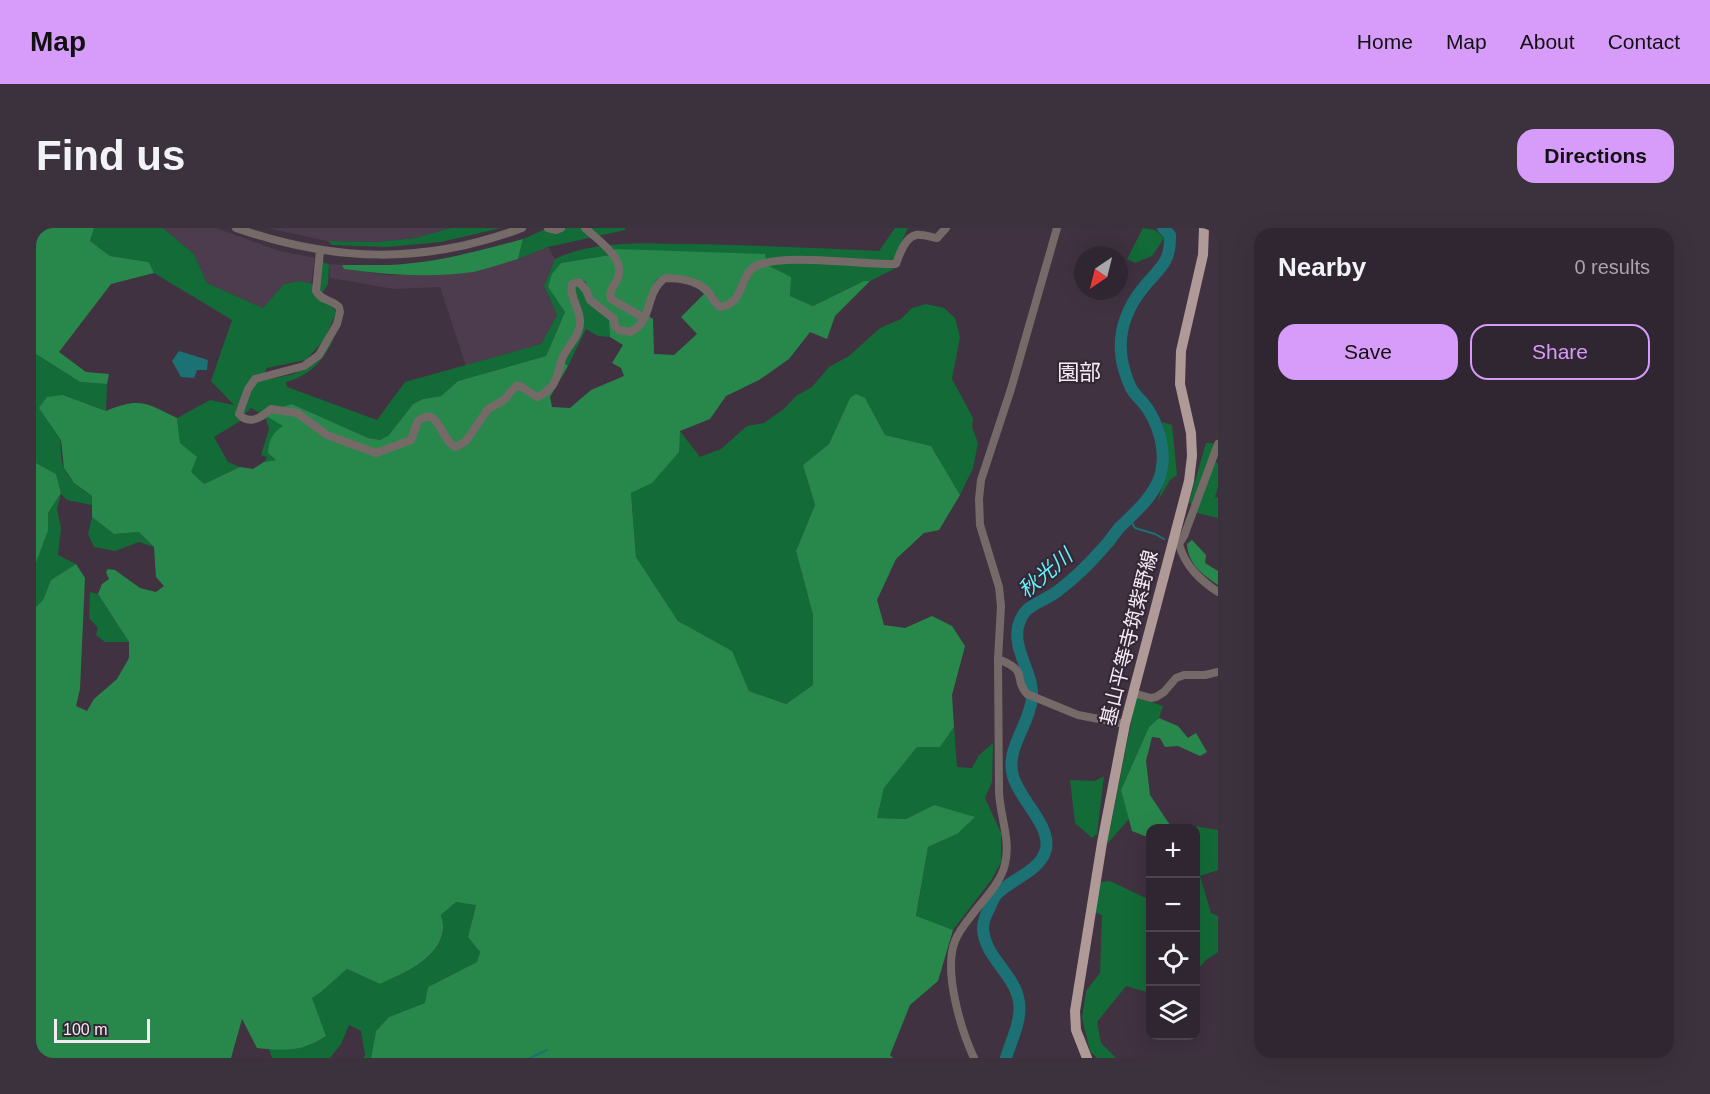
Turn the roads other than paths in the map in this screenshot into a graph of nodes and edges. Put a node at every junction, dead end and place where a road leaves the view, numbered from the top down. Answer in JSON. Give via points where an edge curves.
{"nodes":[{"id":1,"x":236,"y":228,"type":"edge"},
{"id":2,"x":522,"y":228,"type":"edge"},
{"id":3,"x":548,"y":228,"type":"edge"},
{"id":4,"x":561,"y":228,"type":"edge"},
{"id":5,"x":946,"y":228,"type":"edge"},
{"id":6,"x":1057,"y":228,"type":"edge"},
{"id":7,"x":1204,"y":228,"type":"edge"},
{"id":8,"x":587,"y":230,"type":"edge"},
{"id":9,"x":320,"y":251,"type":"junction"},
{"id":10,"x":644,"y":318,"type":"junction"},
{"id":11,"x":1218,"y":444,"type":"edge"},
{"id":12,"x":1216,"y":456,"type":"edge"},
{"id":13,"x":1176,"y":543,"type":"junction"},
{"id":14,"x":1218,"y":592,"type":"edge"},
{"id":15,"x":998,"y":659,"type":"junction"},
{"id":16,"x":1218,"y":672,"type":"edge"},
{"id":17,"x":1133,"y":693,"type":"junction"},
{"id":18,"x":1125,"y":724,"type":"junction"},
{"id":19,"x":974,"y":1058,"type":"edge"},
{"id":20,"x":1087,"y":1058,"type":"edge"}],
"edges":[{"from":1,"to":9,"type":"street"},
{"from":2,"to":9,"type":"street","via":[[462,246],[421,253]]},
{"from":3,"to":4,"type":"street"},
{"from":5,"to":10,"type":"street","via":[[937,238],[919,234],[912,237],[896,264],[803,260],[757,265],[750,269],[740,294],[728,306],[720,307],[703,287],[684,279],[665,278],[658,282]]},
{"from":6,"to":15,"type":"street","via":[[1015,378],[981,480],[980,525],[1001,606]]},
{"from":7,"to":13,"type":"main road","name":"基山平等寺筑紫野線","via":[[1203,255],[1181,351],[1180,384],[1192,456]]},
{"from":8,"to":10,"type":"street","via":[[620,268],[611,299]]},
{"from":9,"to":10,"type":"street","via":[[315,291],[320,298],[339,307],[333,332],[319,355],[304,366],[255,379],[239,414],[248,420],[271,409],[297,413],[327,435],[370,452],[381,452],[411,440],[418,421],[427,417],[433,417],[448,442],[456,447],[466,441],[488,409],[504,400],[516,386],[540,397],[556,380],[562,358],[581,324],[572,284],[582,284],[590,300],[609,313],[619,330],[630,332],[643,324]]},
{"from":11,"to":12,"type":"street"},
{"from":12,"to":13,"type":"street","via":[[1193,514]]},
{"from":13,"to":14,"type":"street","via":[[1198,578]]},
{"from":13,"to":17,"type":"main road","name":"基山平等寺筑紫野線"},
{"from":15,"to":18,"type":"street","via":[[1018,669],[1027,694],[1078,716]]},
{"from":15,"to":19,"type":"street","via":[[999,802],[1007,848],[1005,864],[952,950],[954,999]]},
{"from":16,"to":17,"type":"street","via":[[1176,678],[1156,698]]},
{"from":17,"to":18,"type":"main road","name":"基山平等寺筑紫野線"},
{"from":18,"to":20,"type":"main road","name":"基山平等寺筑紫野線","via":[[1075,1011],[1076,1030]]}]}
